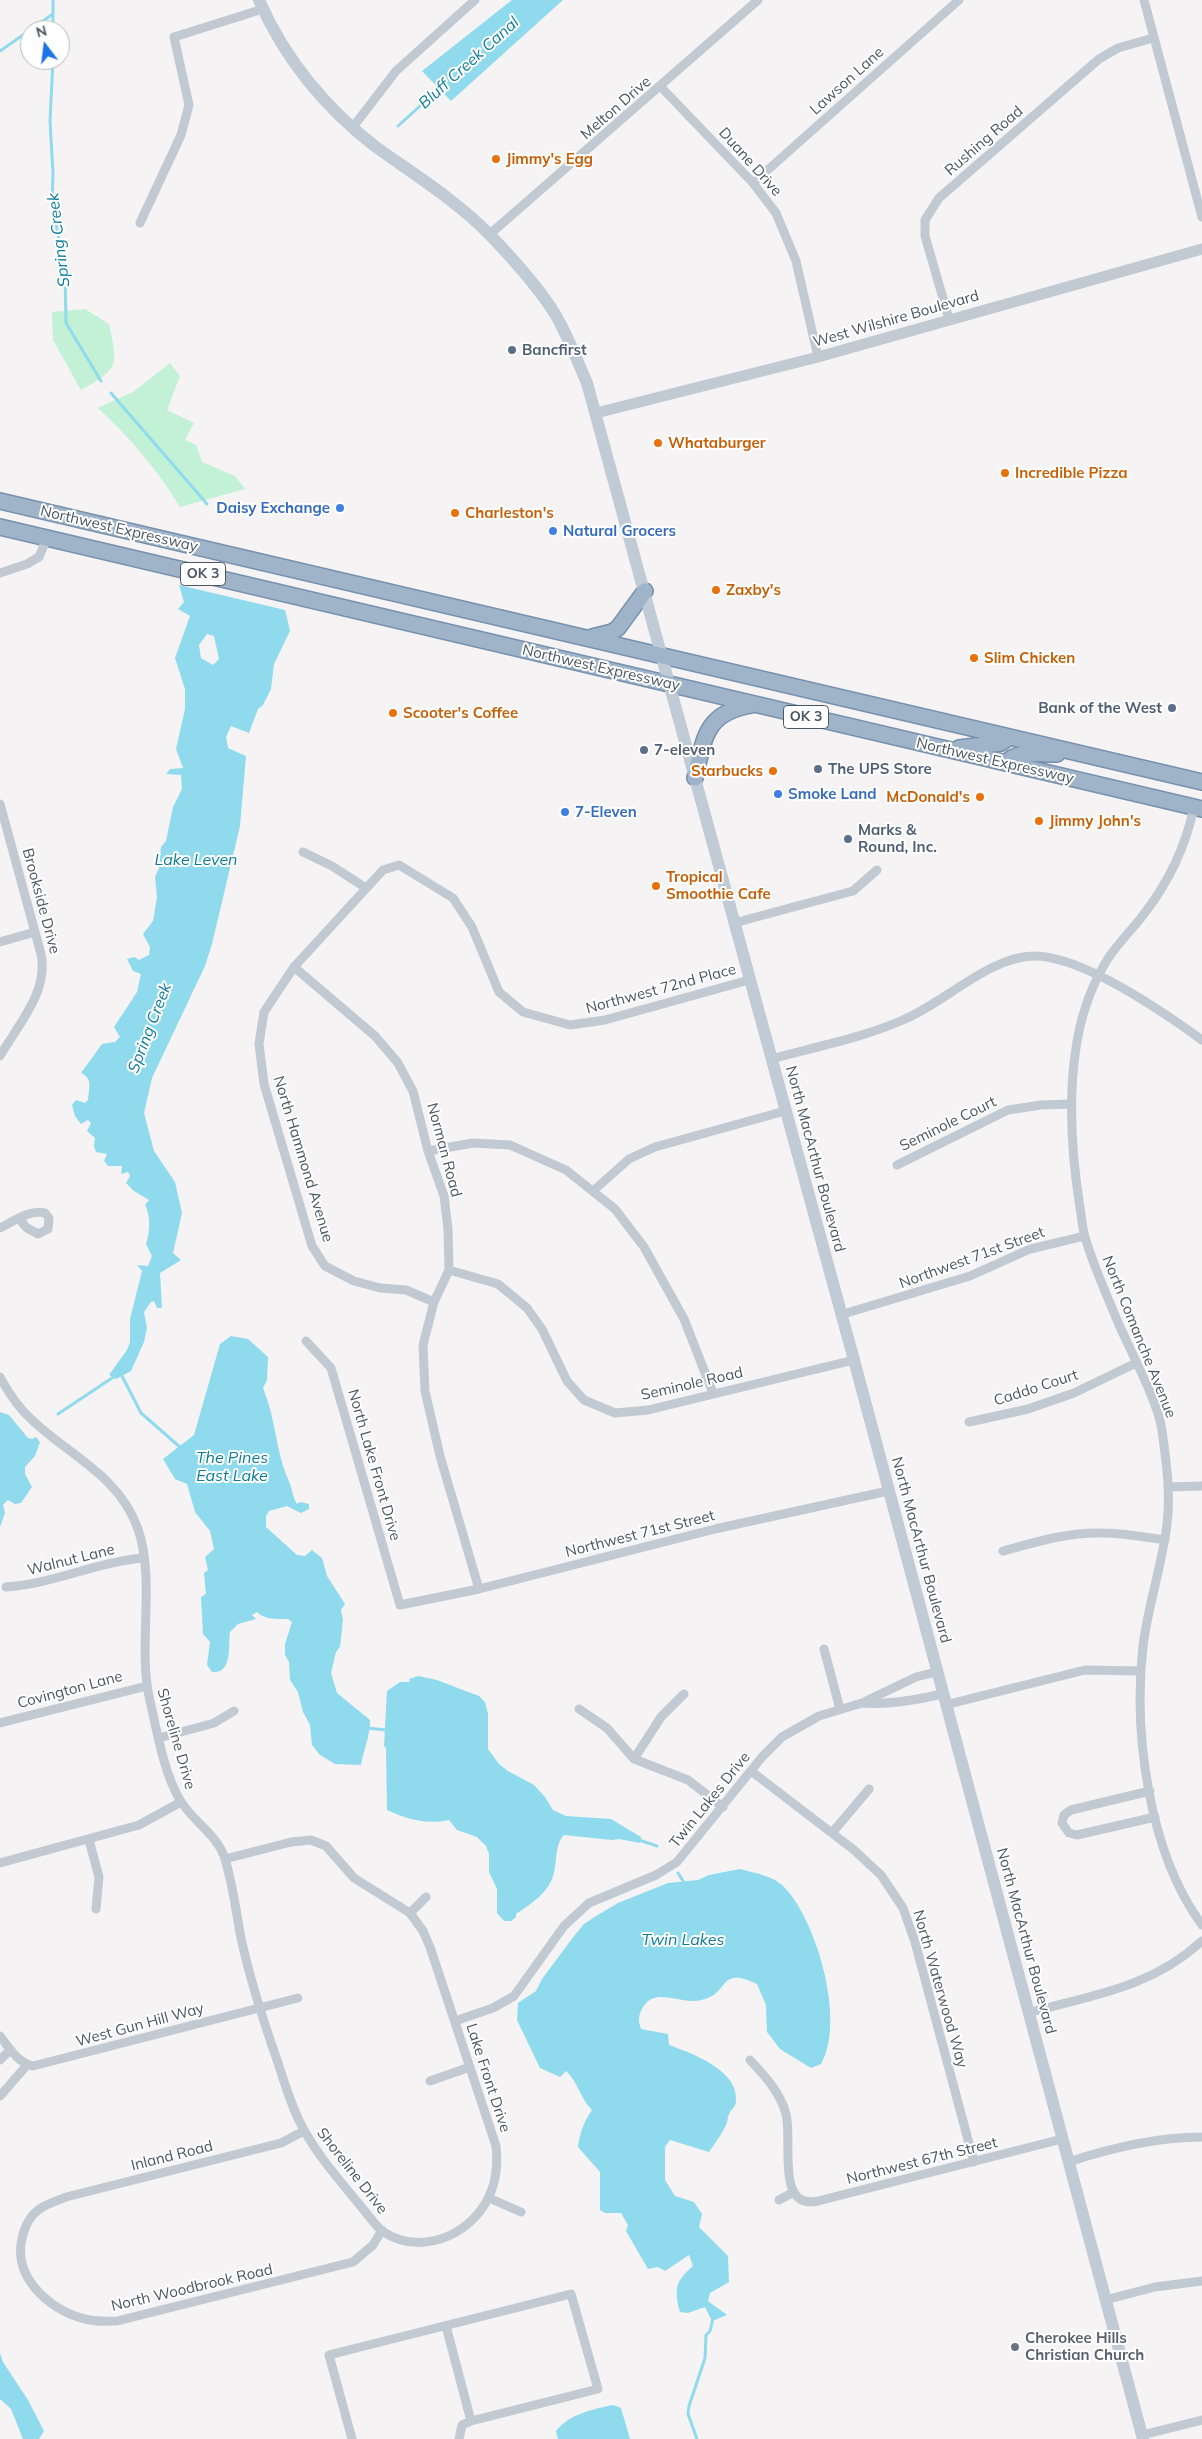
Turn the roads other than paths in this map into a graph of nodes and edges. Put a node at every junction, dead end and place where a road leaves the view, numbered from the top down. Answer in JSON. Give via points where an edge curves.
{"nodes":[{"id":1,"x":475,"y":0,"type":"edge"},
{"id":2,"x":758,"y":0,"type":"edge"},
{"id":3,"x":959,"y":0,"type":"edge"},
{"id":4,"x":1144,"y":0,"type":"edge"},
{"id":5,"x":261,"y":5,"type":"edge"},
{"id":6,"x":1153,"y":38,"type":"junction"},
{"id":7,"x":661,"y":87,"type":"junction"},
{"id":8,"x":353,"y":127,"type":"junction"},
{"id":9,"x":753,"y":183,"type":"junction"},
{"id":10,"x":1202,"y":218,"type":"edge"},
{"id":11,"x":140,"y":223,"type":"dead end"},
{"id":12,"x":490,"y":234,"type":"junction"},
{"id":13,"x":1202,"y":249,"type":"edge"},
{"id":14,"x":949,"y":319,"type":"junction"},
{"id":15,"x":818,"y":356,"type":"junction"},
{"id":16,"x":596,"y":413,"type":"junction"},
{"id":17,"x":0,"y":501,"type":"edge"},
{"id":18,"x":0,"y":527,"type":"edge"},
{"id":19,"x":47,"y":538,"type":"junction"},
{"id":20,"x":0,"y":573,"type":"edge"},
{"id":21,"x":645,"y":591,"type":"junction"},
{"id":22,"x":420,"y":599,"type":"junction"},
{"id":23,"x":414,"y":624,"type":"junction"},
{"id":24,"x":586,"y":638,"type":"junction"},
{"id":25,"x":662,"y":656,"type":"junction"},
{"id":26,"x":670,"y":685,"type":"junction"},
{"id":27,"x":755,"y":705,"type":"junction"},
{"id":28,"x":1010,"y":737,"type":"junction"},
{"id":29,"x":942,"y":749,"type":"junction"},
{"id":30,"x":1081,"y":754,"type":"junction"},
{"id":31,"x":1006,"y":763,"type":"junction"},
{"id":32,"x":695,"y":778,"type":"junction"},
{"id":33,"x":1202,"y":782,"type":"edge"},
{"id":34,"x":0,"y":804,"type":"edge"},
{"id":35,"x":1198,"y":808,"type":"edge"},
{"id":36,"x":303,"y":852,"type":"dead end"},
{"id":37,"x":877,"y":870,"type":"dead end"},
{"id":38,"x":366,"y":888,"type":"junction"},
{"id":39,"x":734,"y":923,"type":"junction"},
{"id":40,"x":35,"y":932,"type":"junction"},
{"id":41,"x":0,"y":942,"type":"edge"},
{"id":42,"x":294,"y":967,"type":"junction"},
{"id":43,"x":1098,"y":976,"type":"junction"},
{"id":44,"x":749,"y":980,"type":"junction"},
{"id":45,"x":1202,"y":1040,"type":"edge"},
{"id":46,"x":0,"y":1056,"type":"edge"},
{"id":47,"x":771,"y":1059,"type":"junction"},
{"id":48,"x":1072,"y":1104,"type":"junction"},
{"id":49,"x":785,"y":1110,"type":"junction"},
{"id":50,"x":428,"y":1151,"type":"junction"},
{"id":51,"x":897,"y":1165,"type":"dead end"},
{"id":52,"x":594,"y":1191,"type":"junction"},
{"id":53,"x":19,"y":1219,"type":"dead end"},
{"id":54,"x":0,"y":1228,"type":"edge"},
{"id":55,"x":1084,"y":1236,"type":"junction"},
{"id":56,"x":449,"y":1270,"type":"junction"},
{"id":57,"x":434,"y":1302,"type":"junction"},
{"id":58,"x":840,"y":1315,"type":"junction"},
{"id":59,"x":306,"y":1340,"type":"dead end"},
{"id":60,"x":854,"y":1360,"type":"junction"},
{"id":61,"x":1136,"y":1363,"type":"junction"},
{"id":62,"x":0,"y":1377,"type":"edge"},
{"id":63,"x":2,"y":1387,"type":"edge"},
{"id":64,"x":712,"y":1393,"type":"junction"},
{"id":65,"x":969,"y":1422,"type":"dead end"},
{"id":66,"x":1202,"y":1486,"type":"edge"},
{"id":67,"x":1168,"y":1487,"type":"junction"},
{"id":68,"x":888,"y":1491,"type":"junction"},
{"id":69,"x":1164,"y":1540,"type":"junction"},
{"id":70,"x":1003,"y":1552,"type":"dead end"},
{"id":71,"x":144,"y":1558,"type":"junction"},
{"id":72,"x":6,"y":1587,"type":"dead end"},
{"id":73,"x":479,"y":1589,"type":"junction"},
{"id":74,"x":400,"y":1605,"type":"joint"},
{"id":75,"x":824,"y":1649,"type":"dead end"},
{"id":76,"x":1141,"y":1671,"type":"junction"},
{"id":77,"x":936,"y":1672,"type":"junction"},
{"id":78,"x":147,"y":1686,"type":"junction"},
{"id":79,"x":684,"y":1694,"type":"dead end"},
{"id":80,"x":944,"y":1699,"type":"junction"},
{"id":81,"x":862,"y":1703,"type":"junction"},
{"id":82,"x":579,"y":1709,"type":"dead end"},
{"id":83,"x":840,"y":1709,"type":"junction"},
{"id":84,"x":234,"y":1711,"type":"dead end"},
{"id":85,"x":0,"y":1723,"type":"edge"},
{"id":86,"x":160,"y":1738,"type":"junction"},
{"id":87,"x":634,"y":1759,"type":"junction"},
{"id":88,"x":751,"y":1771,"type":"junction"},
{"id":89,"x":869,"y":1789,"type":"dead end"},
{"id":90,"x":1150,"y":1791,"type":"junction"},
{"id":91,"x":181,"y":1802,"type":"junction"},
{"id":92,"x":723,"y":1807,"type":"junction"},
{"id":93,"x":1155,"y":1817,"type":"junction"},
{"id":94,"x":832,"y":1833,"type":"junction"},
{"id":95,"x":89,"y":1840,"type":"junction"},
{"id":96,"x":225,"y":1859,"type":"junction"},
{"id":97,"x":0,"y":1863,"type":"edge"},
{"id":98,"x":426,"y":1896,"type":"dead end"},
{"id":99,"x":96,"y":1909,"type":"dead end"},
{"id":100,"x":410,"y":1913,"type":"junction"},
{"id":101,"x":1202,"y":1925,"type":"edge"},
{"id":102,"x":1202,"y":1941,"type":"edge"},
{"id":103,"x":298,"y":1998,"type":"dead end"},
{"id":104,"x":260,"y":2008,"type":"junction"},
{"id":105,"x":1028,"y":2013,"type":"junction"},
{"id":106,"x":455,"y":2022,"type":"junction"},
{"id":107,"x":0,"y":2036,"type":"edge"},
{"id":108,"x":10,"y":2050,"type":"junction"},
{"id":109,"x":0,"y":2060,"type":"edge"},
{"id":110,"x":750,"y":2060,"type":"dead end"},
{"id":111,"x":27,"y":2065,"type":"junction"},
{"id":112,"x":470,"y":2067,"type":"junction"},
{"id":113,"x":430,"y":2081,"type":"dead end"},
{"id":114,"x":0,"y":2096,"type":"edge"},
{"id":115,"x":304,"y":2131,"type":"junction"},
{"id":116,"x":1202,"y":2137,"type":"edge"},
{"id":117,"x":1062,"y":2139,"type":"junction"},
{"id":118,"x":974,"y":2162,"type":"junction"},
{"id":119,"x":1068,"y":2162,"type":"junction"},
{"id":120,"x":792,"y":2193,"type":"junction"},
{"id":121,"x":489,"y":2198,"type":"junction"},
{"id":122,"x":779,"y":2200,"type":"dead end"},
{"id":123,"x":45,"y":2206,"type":"joint"},
{"id":124,"x":521,"y":2212,"type":"dead end"},
{"id":125,"x":382,"y":2230,"type":"junction"},
{"id":126,"x":1202,"y":2280,"type":"edge"},
{"id":127,"x":1106,"y":2300,"type":"junction"},
{"id":128,"x":446,"y":2326,"type":"junction"},
{"id":129,"x":1202,"y":2420,"type":"edge"},
{"id":130,"x":471,"y":2421,"type":"junction"},
{"id":131,"x":1143,"y":2437,"type":"edge"},
{"id":132,"x":352,"y":2439,"type":"edge"},
{"id":133,"x":459,"y":2439,"type":"edge"}],
"edges":[{"from":1,"to":8,"type":"street","via":[[396,71]]},
{"from":2,"to":7,"type":"street","name":"Melton Drive"},
{"from":3,"to":9,"type":"street","name":"Lawson Lane"},
{"from":4,"to":6,"type":"street"},
{"from":5,"to":8,"type":"main road","name":"North MacArthur Boulevard","via":[[309,82]]},
{"from":5,"to":11,"type":"street","via":[[174,37],[189,104],[181,134]]},
{"from":6,"to":10,"type":"street"},
{"from":6,"to":14,"type":"street","name":"Rushing Road","via":[[1118,48],[1099,59],[939,198],[925,220],[925,236]]},
{"from":7,"to":9,"type":"street","name":"Duane Drive"},
{"from":7,"to":12,"type":"street","name":"Melton Drive"},
{"from":8,"to":12,"type":"main road","name":"North MacArthur Boulevard"},
{"from":9,"to":15,"type":"street","name":"Duane Drive","via":[[776,213],[796,261]]},
{"from":12,"to":16,"type":"main road","name":"North MacArthur Boulevard","via":[[554,312],[575,353]]},
{"from":13,"to":14,"type":"street","name":"West Wilshire Boulevard"},
{"from":14,"to":15,"type":"street","name":"West Wilshire Boulevard"},
{"from":15,"to":16,"type":"street","name":"West Wilshire Boulevard"},
{"from":16,"to":21,"type":"main road","name":"North MacArthur Boulevard"},
{"from":17,"to":22,"type":"highway","name":"Northwest Expressway","number":"OK 3"},
{"from":18,"to":19,"type":"highway","name":"Northwest Expressway","number":"OK 3"},
{"from":19,"to":20,"type":"street","via":[[40,557]]},
{"from":19,"to":23,"type":"highway","name":"Northwest Expressway","number":"OK 3"},
{"from":21,"to":24,"type":"highway","via":[[618,628]]},
{"from":21,"to":25,"type":"main road","name":"North MacArthur Boulevard"},
{"from":22,"to":23,"type":"highway"},
{"from":22,"to":24,"type":"highway","name":"Northwest Expressway","number":"OK 3"},
{"from":23,"to":26,"type":"highway","name":"Northwest Expressway","number":"OK 3"},
{"from":24,"to":25,"type":"highway","name":"Northwest Expressway","number":"OK 3"},
{"from":25,"to":26,"type":"main road","name":"North MacArthur Boulevard"},
{"from":25,"to":28,"type":"highway","name":"Northwest Expressway","number":"OK 3"},
{"from":26,"to":27,"type":"highway","name":"Northwest Expressway","number":"OK 3"},
{"from":26,"to":32,"type":"main road","name":"North MacArthur Boulevard"},
{"from":27,"to":29,"type":"highway","name":"Northwest Expressway","number":"OK 3"},
{"from":27,"to":32,"type":"highway","via":[[729,711],[715,721],[706,735]]},
{"from":28,"to":29,"type":"highway","via":[[1001,743]]},
{"from":28,"to":30,"type":"highway","name":"Northwest Expressway","number":"OK 3"},
{"from":29,"to":31,"type":"highway","name":"Northwest Expressway","number":"OK 3"},
{"from":30,"to":31,"type":"highway","via":[[1021,753]]},
{"from":30,"to":33,"type":"highway","name":"Northwest Expressway","number":"OK 3"},
{"from":31,"to":35,"type":"highway","name":"Northwest Expressway","number":"OK 3"},
{"from":32,"to":39,"type":"main road","name":"North MacArthur Boulevard"},
{"from":34,"to":40,"type":"street","name":"Brookside Drive"},
{"from":35,"to":43,"type":"street","name":"North Comanche Avenue","via":[[1159,892]]},
{"from":36,"to":38,"type":"street"},
{"from":37,"to":39,"type":"street","via":[[853,891]]},
{"from":38,"to":42,"type":"street","name":"North Hammond Avenue"},
{"from":38,"to":44,"type":"street","name":"Northwest 72nd Place","via":[[383,870],[399,865],[453,898],[472,927],[500,992],[523,1012],[570,1026],[605,1020]]},
{"from":39,"to":44,"type":"main road","name":"North MacArthur Boulevard"},
{"from":40,"to":41,"type":"street"},
{"from":40,"to":46,"type":"street","name":"Brookside Drive","via":[[43,964],[42,982]]},
{"from":42,"to":50,"type":"street","name":"Norman Road","via":[[375,1036],[398,1063],[413,1091]]},
{"from":42,"to":57,"type":"street","name":"North Hammond Avenue","via":[[264,1012],[259,1044],[264,1084],[312,1246],[325,1266],[354,1281],[406,1290]]},
{"from":43,"to":45,"type":"street","via":[[1161,1011]]},
{"from":43,"to":47,"type":"street","via":[[1058,959],[1032,956],[1012,960],[985,971],[903,1020],[868,1033]]},
{"from":43,"to":48,"type":"street","name":"North Comanche Avenue","via":[[1077,1038]]},
{"from":44,"to":47,"type":"main road","name":"North MacArthur Boulevard"},
{"from":47,"to":49,"type":"main road","name":"North MacArthur Boulevard"},
{"from":48,"to":51,"type":"street","name":"Seminole Court","via":[[1008,1110]]},
{"from":48,"to":55,"type":"street","name":"North Comanche Avenue","via":[[1074,1168]]},
{"from":49,"to":52,"type":"street","via":[[655,1147],[629,1159]]},
{"from":49,"to":58,"type":"main road","name":"North MacArthur Boulevard"},
{"from":50,"to":52,"type":"street","via":[[472,1143],[510,1145],[566,1170]]},
{"from":50,"to":56,"type":"street","name":"Norman Road","via":[[444,1196]]},
{"from":52,"to":64,"type":"street","via":[[615,1209],[644,1247],[684,1319]]},
{"from":53,"to":54,"type":"street"},
{"from":55,"to":58,"type":"street","name":"Northwest 71st Street","via":[[1030,1248],[961,1279]]},
{"from":55,"to":61,"type":"street","name":"North Comanche Avenue"},
{"from":56,"to":57,"type":"street","name":"Norman Road"},
{"from":56,"to":64,"type":"street","name":"Seminole Road","via":[[498,1284],[526,1308],[542,1329],[567,1381],[584,1400],[615,1413],[648,1410]]},
{"from":57,"to":73,"type":"street","name":"Norman Road","via":[[423,1344],[425,1390],[440,1456]]},
{"from":58,"to":60,"type":"main road","name":"North MacArthur Boulevard"},
{"from":59,"to":74,"type":"street","name":"North Lake Front Drive","via":[[331,1368]]},
{"from":60,"to":64,"type":"street","name":"Seminole Road"},
{"from":60,"to":68,"type":"main road","name":"North MacArthur Boulevard"},
{"from":61,"to":65,"type":"street","name":"Caddo Court","via":[[1074,1393]]},
{"from":61,"to":67,"type":"street","name":"North Comanche Avenue","via":[[1161,1426]]},
{"from":62,"to":63,"type":"street","name":"Shoreline Drive"},
{"from":63,"to":71,"type":"street","name":"Shoreline Drive","via":[[32,1420],[117,1491],[132,1514]]},
{"from":66,"to":67,"type":"street"},
{"from":67,"to":69,"type":"street","name":"North Comanche Avenue"},
{"from":68,"to":73,"type":"street","name":"Northwest 71st Street","via":[[715,1529]]},
{"from":68,"to":77,"type":"main road","name":"North MacArthur Boulevard"},
{"from":69,"to":70,"type":"street","via":[[1103,1533],[1077,1534]]},
{"from":69,"to":76,"type":"street","name":"North Comanche Avenue","via":[[1147,1622]]},
{"from":71,"to":72,"type":"street","name":"Walnut Lane","via":[[27,1586]]},
{"from":71,"to":78,"type":"street","name":"Shoreline Drive"},
{"from":73,"to":74,"type":"street","name":"Northwest 71st Street"},
{"from":75,"to":83,"type":"street"},
{"from":76,"to":80,"type":"street","via":[[1085,1670]]},
{"from":76,"to":90,"type":"street","name":"North Comanche Avenue","via":[[1141,1719]]},
{"from":77,"to":80,"type":"main road","name":"North MacArthur Boulevard"},
{"from":77,"to":81,"type":"street","name":"Twin Lakes Drive"},
{"from":78,"to":85,"type":"street","name":"Covington Lane"},
{"from":78,"to":86,"type":"street","name":"Shoreline Drive"},
{"from":79,"to":87,"type":"street","via":[[661,1717]]},
{"from":80,"to":81,"type":"street"},
{"from":80,"to":105,"type":"main road","name":"North MacArthur Boulevard"},
{"from":81,"to":83,"type":"street","name":"Twin Lakes Drive"},
{"from":82,"to":87,"type":"street","via":[[607,1728]]},
{"from":83,"to":88,"type":"street","name":"Twin Lakes Drive","via":[[793,1730],[774,1745]]},
{"from":84,"to":86,"type":"street","via":[[214,1723]]},
{"from":86,"to":91,"type":"street","name":"Shoreline Drive","via":[[172,1783]]},
{"from":87,"to":92,"type":"street","via":[[688,1780]]},
{"from":88,"to":92,"type":"street","name":"Twin Lakes Drive"},
{"from":88,"to":94,"type":"street","name":"North Waterwood Way"},
{"from":89,"to":94,"type":"street"},
{"from":90,"to":93,"type":"street","name":"North Comanche Avenue"},
{"from":90,"to":93,"type":"street","via":[[1071,1810],[1064,1815],[1063,1827],[1077,1835]]},
{"from":91,"to":95,"type":"street","via":[[139,1825]]},
{"from":91,"to":96,"type":"street","name":"Shoreline Drive","via":[[218,1843]]},
{"from":92,"to":106,"type":"street","name":"Twin Lakes Drive","via":[[677,1862],[656,1875],[597,1898],[581,1909],[564,1926],[520,1990],[509,2000]]},
{"from":93,"to":101,"type":"street","name":"North Comanche Avenue","via":[[1179,1887]]},
{"from":94,"to":118,"type":"street","name":"North Waterwood Way","via":[[881,1876],[909,1922]]},
{"from":95,"to":97,"type":"street"},
{"from":95,"to":99,"type":"street","via":[[99,1877]]},
{"from":96,"to":100,"type":"street","name":"Lake Front Drive","via":[[311,1840],[326,1846],[354,1878]]},
{"from":96,"to":104,"type":"street","name":"Shoreline Drive"},
{"from":98,"to":100,"type":"street"},
{"from":100,"to":106,"type":"street","name":"Lake Front Drive","via":[[423,1931]]},
{"from":102,"to":105,"type":"street","via":[[1176,1963],[1143,1981]]},
{"from":103,"to":104,"type":"street","name":"West Gun Hill Way"},
{"from":104,"to":111,"type":"street","name":"West Gun Hill Way","via":[[43,2065]]},
{"from":104,"to":115,"type":"street","name":"Shoreline Drive"},
{"from":105,"to":117,"type":"main road","name":"North MacArthur Boulevard"},
{"from":106,"to":112,"type":"street","name":"Lake Front Drive"},
{"from":107,"to":108,"type":"street"},
{"from":108,"to":109,"type":"street"},
{"from":108,"to":111,"type":"street"},
{"from":110,"to":120,"type":"street","via":[[769,2080],[783,2104],[788,2125]]},
{"from":111,"to":114,"type":"street"},
{"from":112,"to":113,"type":"street"},
{"from":112,"to":121,"type":"street","name":"Lake Front Drive","via":[[496,2146],[497,2172]]},
{"from":115,"to":123,"type":"street","name":"Inland Road","via":[[281,2143],[66,2197]]},
{"from":115,"to":125,"type":"street","name":"Shoreline Drive","via":[[324,2162]]},
{"from":116,"to":119,"type":"street","via":[[1118,2148]]},
{"from":117,"to":118,"type":"street","name":"Northwest 67th Street"},
{"from":117,"to":119,"type":"main road","name":"North MacArthur Boulevard"},
{"from":118,"to":120,"type":"street","name":"Northwest 67th Street","via":[[811,2203],[799,2200]]},
{"from":119,"to":127,"type":"main road","name":"North MacArthur Boulevard"},
{"from":120,"to":122,"type":"street"},
{"from":121,"to":124,"type":"street"},
{"from":121,"to":125,"type":"street","name":"Lake Front Drive","via":[[461,2229],[436,2241],[412,2243]]},
{"from":123,"to":125,"type":"street","name":"North Woodbrook Road","via":[[30,2219],[24,2233],[20,2249],[25,2272],[40,2293],[64,2312],[102,2322],[129,2320],[338,2267],[364,2255]]},
{"from":126,"to":127,"type":"street","via":[[1155,2286]]},
{"from":127,"to":131,"type":"main road","name":"North MacArthur Boulevard"},
{"from":128,"to":130,"type":"street"},
{"from":128,"to":130,"type":"street","via":[[571,2294],[598,2389]]},
{"from":128,"to":132,"type":"street","via":[[329,2355]]},
{"from":129,"to":131,"type":"street"},
{"from":130,"to":133,"type":"street","via":[[462,2425]]}]}
